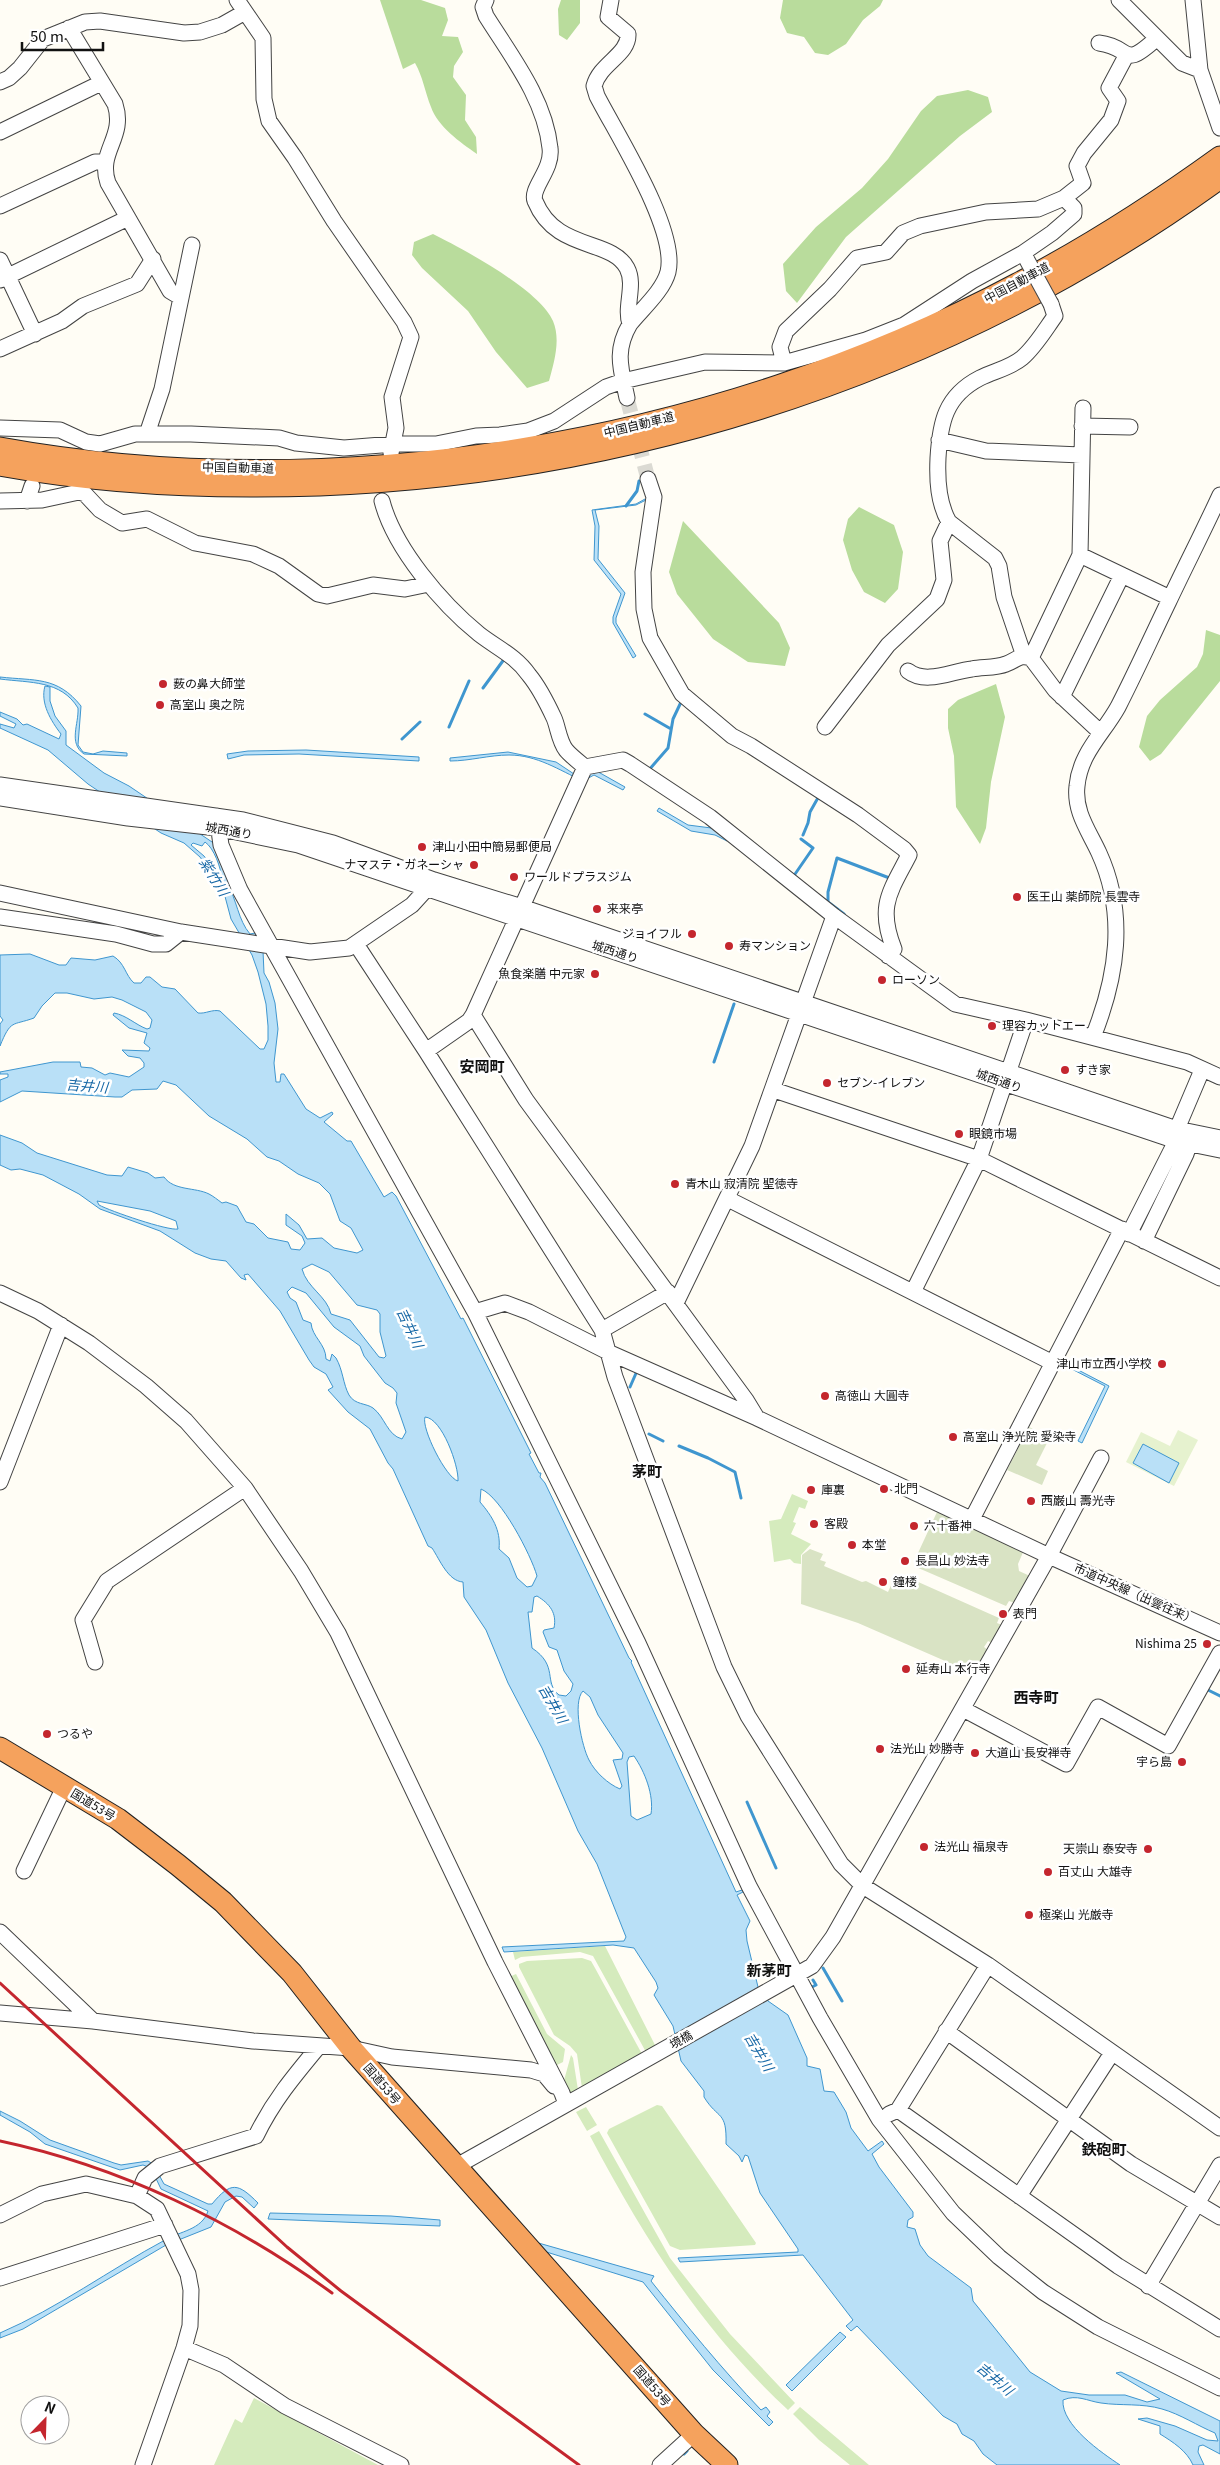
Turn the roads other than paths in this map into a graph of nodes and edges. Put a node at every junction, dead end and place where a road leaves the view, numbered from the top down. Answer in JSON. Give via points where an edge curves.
{"nodes":[{"id":1,"x":486,"y":0,"type":"edge"},
{"id":2,"x":611,"y":0,"type":"edge"},
{"id":3,"x":1119,"y":0,"type":"edge"},
{"id":4,"x":1193,"y":0,"type":"edge"},
{"id":5,"x":241,"y":6,"type":"edge"},
{"id":6,"x":69,"y":28,"type":"junction"},
{"id":7,"x":1157,"y":38,"type":"junction"},
{"id":8,"x":1099,"y":43,"type":"dead end"},
{"id":9,"x":1126,"y":56,"type":"junction"},
{"id":10,"x":1200,"y":70,"type":"junction"},
{"id":11,"x":0,"y":82,"type":"edge"},
{"id":12,"x":101,"y":83,"type":"junction"},
{"id":13,"x":1219,"y":121,"type":"edge"},
{"id":14,"x":0,"y":132,"type":"edge"},
{"id":15,"x":1220,"y":157,"type":"edge"},
{"id":16,"x":105,"y":162,"type":"junction"},
{"id":17,"x":1220,"y":178,"type":"edge"},
{"id":18,"x":1064,"y":198,"type":"junction"},
{"id":19,"x":0,"y":206,"type":"edge"},
{"id":20,"x":128,"y":218,"type":"junction"},
{"id":21,"x":192,"y":245,"type":"dead end"},
{"id":22,"x":1025,"y":256,"type":"junction"},
{"id":23,"x":153,"y":259,"type":"junction"},
{"id":24,"x":0,"y":260,"type":"edge"},
{"id":25,"x":4,"y":278,"type":"edge"},
{"id":26,"x":180,"y":297,"type":"junction"},
{"id":27,"x":630,"y":324,"type":"junction"},
{"id":28,"x":34,"y":334,"type":"junction"},
{"id":29,"x":0,"y":349,"type":"edge"},
{"id":30,"x":784,"y":363,"type":"junction"},
{"id":31,"x":623,"y":381,"type":"junction"},
{"id":32,"x":627,"y":398,"type":"tunnel mouth"},
{"id":33,"x":1083,"y":408,"type":"dead end"},
{"id":34,"x":1082,"y":426,"type":"junction"},
{"id":35,"x":1130,"y":427,"type":"dead end"},
{"id":36,"x":0,"y":428,"type":"edge"},
{"id":37,"x":147,"y":434,"type":"junction"},
{"id":38,"x":939,"y":440,"type":"junction"},
{"id":39,"x":0,"y":448,"type":"edge"},
{"id":40,"x":392,"y":449,"type":"junction"},
{"id":41,"x":1081,"y":456,"type":"junction"},
{"id":42,"x":0,"y":465,"type":"edge"},
{"id":43,"x":648,"y":479,"type":"tunnel mouth"},
{"id":44,"x":32,"y":486,"type":"dead end"},
{"id":45,"x":1220,"y":495,"type":"edge"},
{"id":46,"x":0,"y":501,"type":"edge"},
{"id":47,"x":27,"y":501,"type":"junction"},
{"id":48,"x":382,"y":501,"type":"dead end"},
{"id":49,"x":949,"y":522,"type":"junction"},
{"id":50,"x":1080,"y":555,"type":"junction"},
{"id":51,"x":1122,"y":575,"type":"junction"},
{"id":52,"x":428,"y":584,"type":"junction"},
{"id":53,"x":1170,"y":598,"type":"junction"},
{"id":54,"x":1027,"y":657,"type":"junction"},
{"id":55,"x":908,"y":671,"type":"dead end"},
{"id":56,"x":1062,"y":697,"type":"junction"},
{"id":57,"x":824,"y":727,"type":"dead end"},
{"id":58,"x":1100,"y":732,"type":"junction"},
{"id":59,"x":585,"y":768,"type":"junction"},
{"id":60,"x":0,"y":785,"type":"edge"},
{"id":61,"x":0,"y":798,"type":"edge"},
{"id":62,"x":217,"y":822,"type":"junction"},
{"id":63,"x":430,"y":885,"type":"junction"},
{"id":64,"x":0,"y":893,"type":"edge"},
{"id":65,"x":519,"y":913,"type":"junction"},
{"id":66,"x":834,"y":916,"type":"junction"},
{"id":67,"x":0,"y":917,"type":"edge"},
{"id":68,"x":181,"y":932,"type":"junction"},
{"id":69,"x":356,"y":944,"type":"junction"},
{"id":70,"x":269,"y":946,"type":"junction"},
{"id":71,"x":888,"y":956,"type":"junction"},
{"id":72,"x":802,"y":1008,"type":"junction"},
{"id":73,"x":473,"y":1015,"type":"junction"},
{"id":74,"x":1026,"y":1020,"type":"junction"},
{"id":75,"x":1093,"y":1037,"type":"junction"},
{"id":76,"x":426,"y":1050,"type":"junction"},
{"id":77,"x":1202,"y":1070,"type":"junction"},
{"id":78,"x":1006,"y":1077,"type":"junction"},
{"id":79,"x":1220,"y":1077,"type":"edge"},
{"id":80,"x":774,"y":1090,"type":"junction"},
{"id":81,"x":1176,"y":1135,"type":"junction"},
{"id":82,"x":1192,"y":1138,"type":"junction"},
{"id":83,"x":1220,"y":1138,"type":"edge"},
{"id":84,"x":1220,"y":1150,"type":"edge"},
{"id":85,"x":979,"y":1159,"type":"junction"},
{"id":86,"x":728,"y":1199,"type":"junction"},
{"id":87,"x":1126,"y":1232,"type":"junction"},
{"id":88,"x":1144,"y":1241,"type":"junction"},
{"id":89,"x":1220,"y":1278,"type":"edge"},
{"id":90,"x":913,"y":1292,"type":"junction"},
{"id":91,"x":0,"y":1293,"type":"edge"},
{"id":92,"x":672,"y":1297,"type":"junction"},
{"id":93,"x":475,"y":1312,"type":"junction"},
{"id":94,"x":61,"y":1326,"type":"junction"},
{"id":95,"x":602,"y":1330,"type":"junction"},
{"id":96,"x":608,"y":1352,"type":"junction"},
{"id":97,"x":1053,"y":1363,"type":"junction"},
{"id":98,"x":757,"y":1418,"type":"junction"},
{"id":99,"x":1101,"y":1458,"type":"dead end"},
{"id":100,"x":0,"y":1482,"type":"edge"},
{"id":101,"x":245,"y":1488,"type":"junction"},
{"id":102,"x":972,"y":1519,"type":"junction"},
{"id":103,"x":1049,"y":1556,"type":"junction"},
{"id":104,"x":1220,"y":1633,"type":"edge"},
{"id":105,"x":1220,"y":1653,"type":"edge"},
{"id":106,"x":95,"y":1662,"type":"dead end"},
{"id":107,"x":963,"y":1710,"type":"junction"},
{"id":108,"x":0,"y":1748,"type":"edge"},
{"id":109,"x":64,"y":1787,"type":"junction"},
{"id":110,"x":24,"y":1870,"type":"dead end"},
{"id":111,"x":863,"y":1886,"type":"junction"},
{"id":112,"x":0,"y":1932,"type":"edge"},
{"id":113,"x":988,"y":1965,"type":"junction"},
{"id":114,"x":796,"y":1976,"type":"junction"},
{"id":115,"x":0,"y":2012,"type":"edge"},
{"id":116,"x":94,"y":2021,"type":"junction"},
{"id":117,"x":946,"y":2031,"type":"junction"},
{"id":118,"x":319,"y":2046,"type":"junction"},
{"id":119,"x":351,"y":2048,"type":"junction"},
{"id":120,"x":1112,"y":2053,"type":"junction"},
{"id":121,"x":564,"y":2098,"type":"junction"},
{"id":122,"x":898,"y":2110,"type":"junction"},
{"id":123,"x":879,"y":2119,"type":"junction"},
{"id":124,"x":1068,"y":2120,"type":"junction"},
{"id":125,"x":1220,"y":2128,"type":"edge"},
{"id":126,"x":1220,"y":2165,"type":"edge"},
{"id":127,"x":455,"y":2168,"type":"junction"},
{"id":128,"x":137,"y":2196,"type":"junction"},
{"id":129,"x":1019,"y":2196,"type":"junction"},
{"id":130,"x":1196,"y":2203,"type":"junction"},
{"id":131,"x":0,"y":2215,"type":"edge"},
{"id":132,"x":1220,"y":2217,"type":"edge"},
{"id":133,"x":165,"y":2225,"type":"junction"},
{"id":134,"x":0,"y":2278,"type":"edge"},
{"id":135,"x":1148,"y":2286,"type":"junction"},
{"id":136,"x":1220,"y":2329,"type":"edge"},
{"id":137,"x":184,"y":2348,"type":"junction"},
{"id":138,"x":1220,"y":2388,"type":"edge"},
{"id":139,"x":694,"y":2434,"type":"junction"},
{"id":140,"x":143,"y":2465,"type":"edge"},
{"id":141,"x":401,"y":2465,"type":"edge"},
{"id":142,"x":660,"y":2465,"type":"edge"},
{"id":143,"x":727,"y":2465,"type":"edge"}],
"edges":[{"from":1,"to":27,"type":"street","via":[[483,6],[486,16],[535,96],[546,127],[550,162],[534,194],[535,201],[562,235],[600,248],[623,262],[630,282]]},
{"from":2,"to":27,"type":"street","via":[[608,17],[628,34],[628,41],[625,49],[600,70],[594,86],[643,182],[665,238],[668,260],[664,282]]},
{"from":3,"to":7,"type":"street"},
{"from":4,"to":10,"type":"street"},
{"from":5,"to":6,"type":"street","via":[[222,25],[200,32],[184,33],[100,21]]},
{"from":5,"to":40,"type":"street","via":[[263,38],[264,99],[269,121],[412,337],[392,396],[396,428]]},
{"from":6,"to":11,"type":"street","via":[[44,39],[20,68]]},
{"from":6,"to":12,"type":"street"},
{"from":7,"to":9,"type":"street","via":[[1141,53]]},
{"from":7,"to":10,"type":"street","via":[[1182,63]]},
{"from":8,"to":9,"type":"street"},
{"from":9,"to":18,"type":"street","via":[[1109,88],[1118,101],[1115,113],[1077,166],[1083,183]]},
{"from":10,"to":13,"type":"street"},
{"from":12,"to":14,"type":"street"},
{"from":12,"to":16,"type":"street","via":[[115,104],[118,116],[118,129]]},
{"from":15,"to":39,"type":"highway","name":"中国自動車道","via":[[1075,252],[958,313],[786,383],[642,424],[462,458],[338,467],[151,466]]},
{"from":16,"to":19,"type":"street","via":[[95,162]]},
{"from":16,"to":20,"type":"street","via":[[108,183]]},
{"from":17,"to":42,"type":"highway","name":"中国自動車道","via":[[1084,266],[965,329],[781,402],[655,439],[473,473],[335,485],[212,486],[79,476]]},
{"from":18,"to":22,"type":"street","via":[[1074,208],[1074,214]]},
{"from":18,"to":30,"type":"street","via":[[1038,209],[986,212],[920,226],[903,233],[886,252],[857,258],[786,332],[780,347]]},
{"from":20,"to":23,"type":"street"},
{"from":20,"to":25,"type":"street"},
{"from":21,"to":26,"type":"street"},
{"from":22,"to":30,"type":"street","via":[[972,281],[904,325],[866,340]]},
{"from":22,"to":38,"type":"street","bridge":true,"via":[[1055,316],[1022,358],[963,389],[945,414]]},
{"from":23,"to":26,"type":"street","via":[[170,291]]},
{"from":23,"to":28,"type":"street","via":[[137,284],[83,306],[62,321]]},
{"from":24,"to":25,"type":"street"},
{"from":25,"to":28,"type":"street"},
{"from":26,"to":37,"type":"street","via":[[162,390]]},
{"from":27,"to":31,"type":"street","via":[[621,338]]},
{"from":28,"to":29,"type":"street"},
{"from":30,"to":31,"type":"street","via":[[705,362]]},
{"from":31,"to":32,"type":"street"},
{"from":31,"to":40,"type":"street","via":[[554,421],[528,431]]},
{"from":33,"to":34,"type":"street"},
{"from":34,"to":35,"type":"street"},
{"from":34,"to":41,"type":"street"},
{"from":36,"to":37,"type":"street","via":[[100,444]]},
{"from":37,"to":40,"type":"street","via":[[279,438],[344,448]]},
{"from":38,"to":41,"type":"street","via":[[986,451]]},
{"from":38,"to":49,"type":"street","via":[[939,492]]},
{"from":41,"to":50,"type":"street"},
{"from":43,"to":71,"type":"street","via":[[654,497],[642,572],[650,638],[682,694],[720,727],[858,816],[909,855],[885,903],[887,933],[894,949]]},
{"from":44,"to":47,"type":"street"},
{"from":45,"to":53,"type":"street"},
{"from":46,"to":47,"type":"street"},
{"from":47,"to":52,"type":"street","via":[[79,492],[122,523],[147,519],[196,543],[253,554],[279,566],[318,594],[327,596],[373,585],[405,589]]},
{"from":48,"to":52,"type":"street","via":[[397,536]]},
{"from":49,"to":54,"type":"street","via":[[996,558],[1004,597]]},
{"from":49,"to":57,"type":"street","via":[[940,541],[944,580],[937,600],[888,645]]},
{"from":50,"to":51,"type":"street"},
{"from":50,"to":54,"type":"street"},
{"from":51,"to":53,"type":"street"},
{"from":51,"to":56,"type":"street"},
{"from":52,"to":59,"type":"street","via":[[461,619],[521,664],[554,718],[565,749]]},
{"from":53,"to":58,"type":"street","via":[[1118,706]]},
{"from":54,"to":55,"type":"street","via":[[935,677]]},
{"from":54,"to":56,"type":"street"},
{"from":56,"to":58,"type":"street"},
{"from":58,"to":75,"type":"street","via":[[1080,768],[1076,801],[1109,876],[1116,929],[1111,987]]},
{"from":59,"to":65,"type":"street"},
{"from":59,"to":66,"type":"street","via":[[623,760],[710,817]]},
{"from":60,"to":62,"type":"street","name":"城西通り","via":[[175,811]]},
{"from":61,"to":62,"type":"street","name":"城西通り","via":[[195,826]]},
{"from":62,"to":63,"type":"street","name":"城西通り","via":[[243,820],[332,843]]},
{"from":62,"to":70,"type":"street","via":[[221,845]]},
{"from":63,"to":65,"type":"street","name":"城西通り"},
{"from":63,"to":69,"type":"street","via":[[412,905]]},
{"from":64,"to":68,"type":"street"},
{"from":65,"to":72,"type":"street","name":"城西通り"},
{"from":65,"to":73,"type":"street"},
{"from":66,"to":71,"type":"street"},
{"from":66,"to":72,"type":"street"},
{"from":67,"to":68,"type":"street","via":[[116,934],[153,944],[166,944]]},
{"from":68,"to":70,"type":"street"},
{"from":69,"to":70,"type":"street","via":[[349,948],[319,951]]},
{"from":69,"to":76,"type":"street"},
{"from":70,"to":93,"type":"street"},
{"from":71,"to":74,"type":"street","via":[[955,1004]]},
{"from":72,"to":78,"type":"street","name":"城西通り"},
{"from":72,"to":80,"type":"street"},
{"from":73,"to":76,"type":"street"},
{"from":73,"to":92,"type":"street","via":[[526,1100]]},
{"from":74,"to":75,"type":"street"},
{"from":74,"to":78,"type":"street"},
{"from":75,"to":77,"type":"street","via":[[1187,1062]]},
{"from":76,"to":95,"type":"street"},
{"from":77,"to":79,"type":"street"},
{"from":77,"to":81,"type":"street"},
{"from":78,"to":81,"type":"street","name":"城西通り"},
{"from":78,"to":85,"type":"street"},
{"from":80,"to":85,"type":"street"},
{"from":80,"to":86,"type":"street"},
{"from":81,"to":82,"type":"street","name":"城西通り"},
{"from":81,"to":87,"type":"street"},
{"from":82,"to":83,"type":"street","name":"城西通り"},
{"from":82,"to":84,"type":"street","name":"城西通り"},
{"from":82,"to":88,"type":"street"},
{"from":85,"to":87,"type":"street"},
{"from":85,"to":90,"type":"street"},
{"from":86,"to":90,"type":"street"},
{"from":86,"to":92,"type":"street"},
{"from":87,"to":88,"type":"street"},
{"from":87,"to":97,"type":"street"},
{"from":88,"to":89,"type":"street"},
{"from":90,"to":97,"type":"street"},
{"from":91,"to":94,"type":"street"},
{"from":92,"to":95,"type":"street"},
{"from":92,"to":98,"type":"street"},
{"from":93,"to":96,"type":"street","name":"市道中央線（出雲往来）","via":[[505,1303]]},
{"from":93,"to":114,"type":"street","via":[[638,1643],[749,1886]]},
{"from":94,"to":100,"type":"street"},
{"from":94,"to":101,"type":"street","via":[[89,1343],[186,1421]]},
{"from":95,"to":96,"type":"street"},
{"from":96,"to":98,"type":"street","name":"市道中央線（出雲往来）"},
{"from":96,"to":111,"type":"street","via":[[724,1668],[748,1716],[841,1864]]},
{"from":97,"to":102,"type":"street"},
{"from":98,"to":102,"type":"street","name":"市道中央線（出雲往来）"},
{"from":99,"to":103,"type":"street","name":"境橋"},
{"from":101,"to":106,"type":"street","via":[[107,1581],[83,1620]]},
{"from":101,"to":121,"type":"street","via":[[338,1633],[495,1962]]},
{"from":102,"to":103,"type":"street","name":"市道中央線（出雲往来）"},
{"from":103,"to":104,"type":"street","name":"市道中央線（出雲往来）"},
{"from":103,"to":107,"type":"street","name":"境橋"},
{"from":105,"to":107,"type":"street","via":[[1168,1746],[1098,1707],[1066,1764]]},
{"from":107,"to":111,"type":"street","name":"境橋"},
{"from":108,"to":109,"type":"highway","name":"国道53号"},
{"from":109,"to":110,"type":"street"},
{"from":109,"to":119,"type":"highway","name":"国道53号","via":[[118,1819],[223,1902],[292,1972]]},
{"from":111,"to":113,"type":"street"},
{"from":111,"to":114,"type":"street","name":"境橋","via":[[812,1966]]},
{"from":112,"to":116,"type":"street"},
{"from":113,"to":117,"type":"street"},
{"from":113,"to":120,"type":"street"},
{"from":114,"to":121,"type":"street","name":"境橋"},
{"from":114,"to":123,"type":"street"},
{"from":115,"to":116,"type":"street"},
{"from":116,"to":118,"type":"street"},
{"from":117,"to":122,"type":"street"},
{"from":117,"to":124,"type":"street"},
{"from":118,"to":119,"type":"street"},
{"from":118,"to":128,"type":"street","via":[[275,2101],[256,2136],[160,2166],[145,2178]]},
{"from":119,"to":121,"type":"street","via":[[392,2057],[531,2070],[544,2074]]},
{"from":119,"to":127,"type":"highway","name":"国道53号"},
{"from":120,"to":124,"type":"street"},
{"from":120,"to":125,"type":"street"},
{"from":121,"to":127,"type":"street","name":"境橋"},
{"from":122,"to":123,"type":"street"},
{"from":122,"to":129,"type":"street"},
{"from":123,"to":138,"type":"street","via":[[953,2213],[1042,2292],[1098,2327]]},
{"from":124,"to":129,"type":"street"},
{"from":124,"to":130,"type":"street","via":[[1131,2164]]},
{"from":126,"to":130,"type":"street"},
{"from":127,"to":139,"type":"highway","name":"国道53号"},
{"from":128,"to":131,"type":"street","via":[[86,2184],[42,2194]]},
{"from":128,"to":133,"type":"street","via":[[157,2209]]},
{"from":129,"to":135,"type":"street"},
{"from":130,"to":132,"type":"street"},
{"from":130,"to":135,"type":"street"},
{"from":133,"to":134,"type":"street"},
{"from":133,"to":137,"type":"street","via":[[188,2274],[191,2290],[190,2326]]},
{"from":135,"to":136,"type":"street"},
{"from":137,"to":140,"type":"street"},
{"from":137,"to":141,"type":"street","via":[[224,2365],[285,2406]]},
{"from":139,"to":142,"type":"street"},
{"from":139,"to":143,"type":"highway","name":"国道53号"}]}
